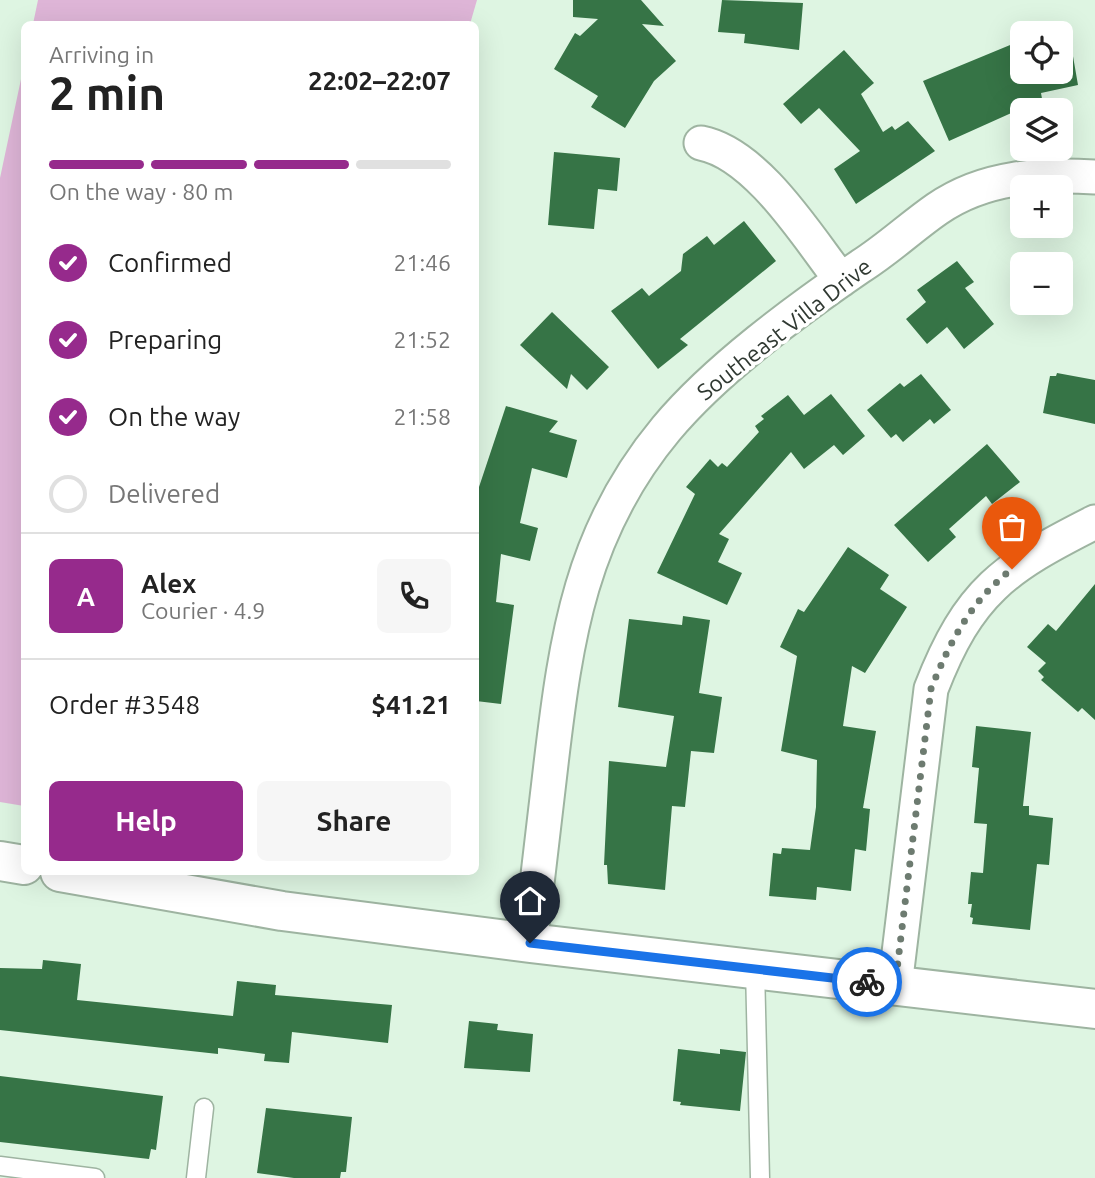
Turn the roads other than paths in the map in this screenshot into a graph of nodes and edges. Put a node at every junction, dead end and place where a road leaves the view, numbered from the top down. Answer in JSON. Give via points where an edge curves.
{"nodes":[{"id":1,"x":701,"y":143,"type":"dead end"},
{"id":2,"x":1095,"y":177,"type":"edge"},
{"id":3,"x":841,"y":280,"type":"junction"},
{"id":4,"x":1095,"y":522,"type":"edge"},
{"id":5,"x":0,"y":861,"type":"edge"},
{"id":6,"x":21,"y":864,"type":"edge"},
{"id":7,"x":77,"y":875,"type":"edge"},
{"id":8,"x":530,"y":943,"type":"junction"},
{"id":9,"x":755,"y":968,"type":"junction"},
{"id":10,"x":895,"y":986,"type":"junction"},
{"id":11,"x":1095,"y":1009,"type":"edge"},
{"id":12,"x":204,"y":1108,"type":"dead end"},
{"id":13,"x":0,"y":1166,"type":"edge"},
{"id":14,"x":95,"y":1178,"type":"edge"},
{"id":15,"x":196,"y":1178,"type":"edge"},
{"id":16,"x":760,"y":1178,"type":"edge"}],
"edges":[{"from":1,"to":3,"type":"street","via":[[737,158],[780,202]]},
{"from":2,"to":3,"type":"street","name":"Southeast Villa Drive","via":[[1021,177],[964,194]]},
{"from":3,"to":8,"type":"street","name":"Southeast Villa Drive","via":[[696,396],[652,448],[615,505],[591,556],[563,667]]},
{"from":4,"to":10,"type":"street","via":[[1030,555],[995,582],[948,645],[931,689]]},
{"from":5,"to":6,"type":"street"},
{"from":7,"to":8,"type":"street","via":[[282,911]]},
{"from":8,"to":9,"type":"street"},
{"from":9,"to":10,"type":"street"},
{"from":9,"to":16,"type":"lane"},
{"from":10,"to":11,"type":"street"},
{"from":12,"to":15,"type":"lane"},
{"from":13,"to":14,"type":"lane"}]}
